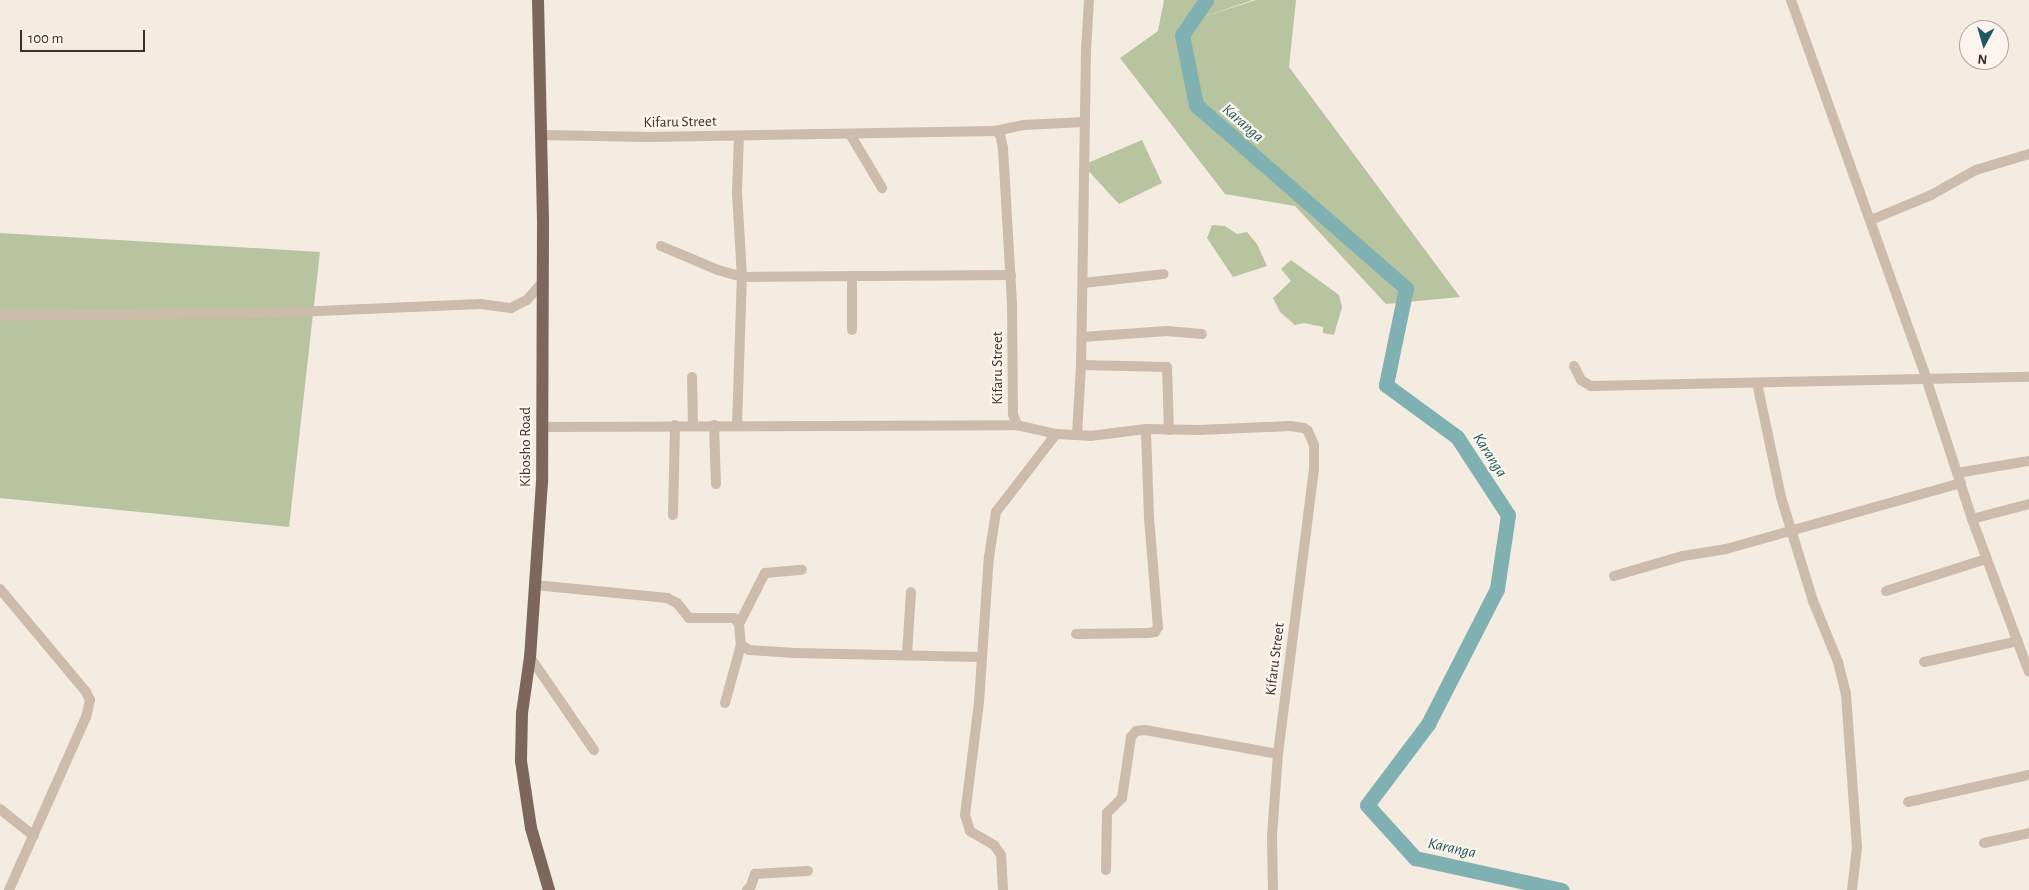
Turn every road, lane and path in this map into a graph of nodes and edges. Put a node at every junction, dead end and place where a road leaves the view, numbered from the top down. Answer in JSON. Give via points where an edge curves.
{"nodes":[{"id":1,"x":538,"y":0,"type":"edge"},
{"id":2,"x":1089,"y":0,"type":"edge"},
{"id":3,"x":1791,"y":0,"type":"edge"},
{"id":4,"x":1085,"y":122,"type":"junction"},
{"id":5,"x":995,"y":131,"type":"junction"},
{"id":6,"x":850,"y":134,"type":"junction"},
{"id":7,"x":541,"y":136,"type":"junction"},
{"id":8,"x":739,"y":136,"type":"junction"},
{"id":9,"x":2029,"y":154,"type":"edge"},
{"id":10,"x":882,"y":188,"type":"dead end"},
{"id":11,"x":1871,"y":220,"type":"junction"},
{"id":12,"x":661,"y":246,"type":"dead end"},
{"id":13,"x":1164,"y":274,"type":"dead end"},
{"id":14,"x":1011,"y":275,"type":"junction"},
{"id":15,"x":852,"y":276,"type":"junction"},
{"id":16,"x":742,"y":277,"type":"junction"},
{"id":17,"x":542,"y":283,"type":"junction"},
{"id":18,"x":1083,"y":283,"type":"junction"},
{"id":19,"x":0,"y":316,"type":"edge"},
{"id":20,"x":852,"y":330,"type":"dead end"},
{"id":21,"x":1202,"y":334,"type":"dead end"},
{"id":22,"x":1082,"y":337,"type":"junction"},
{"id":23,"x":1082,"y":365,"type":"junction"},
{"id":24,"x":1574,"y":366,"type":"dead end"},
{"id":25,"x":692,"y":377,"type":"dead end"},
{"id":26,"x":2029,"y":377,"type":"edge"},
{"id":27,"x":1926,"y":378,"type":"junction"},
{"id":28,"x":1757,"y":383,"type":"junction"},
{"id":29,"x":675,"y":425,"type":"junction"},
{"id":30,"x":693,"y":425,"type":"junction"},
{"id":31,"x":714,"y":425,"type":"junction"},
{"id":32,"x":737,"y":425,"type":"junction"},
{"id":33,"x":1017,"y":425,"type":"junction"},
{"id":34,"x":543,"y":427,"type":"junction"},
{"id":35,"x":1146,"y":428,"type":"junction"},
{"id":36,"x":1169,"y":430,"type":"junction"},
{"id":37,"x":1056,"y":434,"type":"junction"},
{"id":38,"x":1077,"y":435,"type":"junction"},
{"id":39,"x":2029,"y":461,"type":"edge"},
{"id":40,"x":1957,"y":473,"type":"junction"},
{"id":41,"x":1961,"y":483,"type":"junction"},
{"id":42,"x":716,"y":484,"type":"dead end"},
{"id":43,"x":2029,"y":504,"type":"edge"},
{"id":44,"x":673,"y":515,"type":"dead end"},
{"id":45,"x":1972,"y":519,"type":"junction"},
{"id":46,"x":1791,"y":531,"type":"junction"},
{"id":47,"x":1986,"y":558,"type":"junction"},
{"id":48,"x":802,"y":570,"type":"dead end"},
{"id":49,"x":1614,"y":576,"type":"dead end"},
{"id":50,"x":535,"y":585,"type":"junction"},
{"id":51,"x":0,"y":589,"type":"edge"},
{"id":52,"x":1886,"y":591,"type":"dead end"},
{"id":53,"x":911,"y":592,"type":"dead end"},
{"id":54,"x":739,"y":624,"type":"junction"},
{"id":55,"x":1076,"y":634,"type":"dead end"},
{"id":56,"x":2018,"y":641,"type":"junction"},
{"id":57,"x":742,"y":645,"type":"junction"},
{"id":58,"x":907,"y":654,"type":"junction"},
{"id":59,"x":530,"y":656,"type":"junction"},
{"id":60,"x":980,"y":657,"type":"junction"},
{"id":61,"x":1924,"y":662,"type":"dead end"},
{"id":62,"x":2029,"y":672,"type":"edge"},
{"id":63,"x":725,"y":703,"type":"dead end"},
{"id":64,"x":594,"y":750,"type":"dead end"},
{"id":65,"x":1278,"y":754,"type":"junction"},
{"id":66,"x":2029,"y":775,"type":"edge"},
{"id":67,"x":1908,"y":802,"type":"dead end"},
{"id":68,"x":0,"y":809,"type":"edge"},
{"id":69,"x":2029,"y":833,"type":"edge"},
{"id":70,"x":34,"y":836,"type":"junction"},
{"id":71,"x":1984,"y":843,"type":"dead end"},
{"id":72,"x":1106,"y":870,"type":"dead end"},
{"id":73,"x":808,"y":871,"type":"dead end"},
{"id":74,"x":9,"y":890,"type":"edge"},
{"id":75,"x":549,"y":890,"type":"edge"},
{"id":76,"x":747,"y":890,"type":"edge"},
{"id":77,"x":1004,"y":890,"type":"edge"},
{"id":78,"x":1273,"y":890,"type":"edge"},
{"id":79,"x":1852,"y":890,"type":"edge"}],
"edges":[{"from":1,"to":7,"type":"main road","name":"Kibosho Road"},
{"from":2,"to":4,"type":"street"},
{"from":3,"to":11,"type":"street"},
{"from":4,"to":5,"type":"street","via":[[1023,124]]},
{"from":4,"to":18,"type":"street"},
{"from":5,"to":6,"type":"street","name":"Kifaru Street"},
{"from":5,"to":14,"type":"street","name":"Kifaru Street","via":[[1000,134],[1004,148]]},
{"from":6,"to":8,"type":"street","name":"Kifaru Street"},
{"from":6,"to":10,"type":"street"},
{"from":7,"to":8,"type":"street","name":"Kifaru Street"},
{"from":7,"to":17,"type":"main road","name":"Kibosho Road"},
{"from":8,"to":16,"type":"street","via":[[737,192]]},
{"from":9,"to":11,"type":"street","via":[[1976,170],[1930,195]]},
{"from":11,"to":27,"type":"street"},
{"from":12,"to":16,"type":"street"},
{"from":13,"to":18,"type":"street"},
{"from":14,"to":15,"type":"street"},
{"from":14,"to":33,"type":"street","name":"Kifaru Street","via":[[1013,414]]},
{"from":15,"to":16,"type":"street"},
{"from":15,"to":20,"type":"street"},
{"from":16,"to":32,"type":"street"},
{"from":17,"to":19,"type":"street","via":[[527,300],[511,308],[476,304],[272,313]]},
{"from":17,"to":34,"type":"main road","name":"Kibosho Road"},
{"from":18,"to":22,"type":"street"},
{"from":21,"to":22,"type":"street","via":[[1167,331]]},
{"from":22,"to":23,"type":"street"},
{"from":23,"to":36,"type":"street","via":[[1167,367]]},
{"from":23,"to":38,"type":"street"},
{"from":24,"to":28,"type":"street","via":[[1581,380],[1591,386]]},
{"from":25,"to":30,"type":"street"},
{"from":26,"to":27,"type":"street"},
{"from":27,"to":28,"type":"street"},
{"from":27,"to":40,"type":"street"},
{"from":28,"to":46,"type":"street","via":[[1772,463]]},
{"from":29,"to":30,"type":"street"},
{"from":29,"to":34,"type":"street"},
{"from":29,"to":44,"type":"street"},
{"from":30,"to":31,"type":"street"},
{"from":31,"to":32,"type":"street"},
{"from":31,"to":42,"type":"street"},
{"from":32,"to":33,"type":"street"},
{"from":33,"to":37,"type":"street","name":"Kifaru Street"},
{"from":34,"to":50,"type":"main road","name":"Kibosho Road"},
{"from":35,"to":36,"type":"street","name":"Kifaru Street"},
{"from":35,"to":38,"type":"street","name":"Kifaru Street","via":[[1102,435]]},
{"from":35,"to":55,"type":"street","via":[[1158,627],[1148,634]]},
{"from":36,"to":65,"type":"street","name":"Kifaru Street","via":[[1298,426],[1310,434],[1314,445],[1314,469]]},
{"from":37,"to":38,"type":"street","name":"Kifaru Street"},
{"from":37,"to":60,"type":"street","via":[[996,512],[988,557]]},
{"from":39,"to":40,"type":"street"},
{"from":40,"to":41,"type":"street"},
{"from":41,"to":45,"type":"street"},
{"from":41,"to":46,"type":"street"},
{"from":43,"to":45,"type":"street"},
{"from":45,"to":47,"type":"street"},
{"from":46,"to":49,"type":"street"},
{"from":46,"to":79,"type":"street","via":[[1813,601],[1838,662],[1846,694],[1857,848]]},
{"from":47,"to":52,"type":"street"},
{"from":47,"to":56,"type":"street"},
{"from":48,"to":54,"type":"street","via":[[765,573]]},
{"from":50,"to":54,"type":"street","via":[[666,598],[677,604],[688,618],[730,616]]},
{"from":50,"to":59,"type":"main road","name":"Kibosho Road"},
{"from":51,"to":70,"type":"street","via":[[90,700],[86,717]]},
{"from":53,"to":58,"type":"street"},
{"from":54,"to":57,"type":"street"},
{"from":56,"to":61,"type":"street"},
{"from":56,"to":62,"type":"street"},
{"from":57,"to":58,"type":"street","via":[[758,651]]},
{"from":57,"to":63,"type":"street"},
{"from":58,"to":60,"type":"street"},
{"from":59,"to":64,"type":"street"},
{"from":59,"to":75,"type":"main road","name":"Kibosho Road","via":[[522,712],[521,760],[531,828]]},
{"from":60,"to":77,"type":"street","via":[[979,702],[966,823],[970,831],[994,845],[1001,855]]},
{"from":65,"to":72,"type":"street","via":[[1136,731],[1131,737],[1122,798],[1107,813]]},
{"from":65,"to":78,"type":"street","name":"Kifaru Street","via":[[1272,835]]},
{"from":66,"to":67,"type":"street"},
{"from":68,"to":70,"type":"street"},
{"from":69,"to":71,"type":"street"},
{"from":70,"to":74,"type":"street"},
{"from":73,"to":76,"type":"street","via":[[755,874]]}]}
